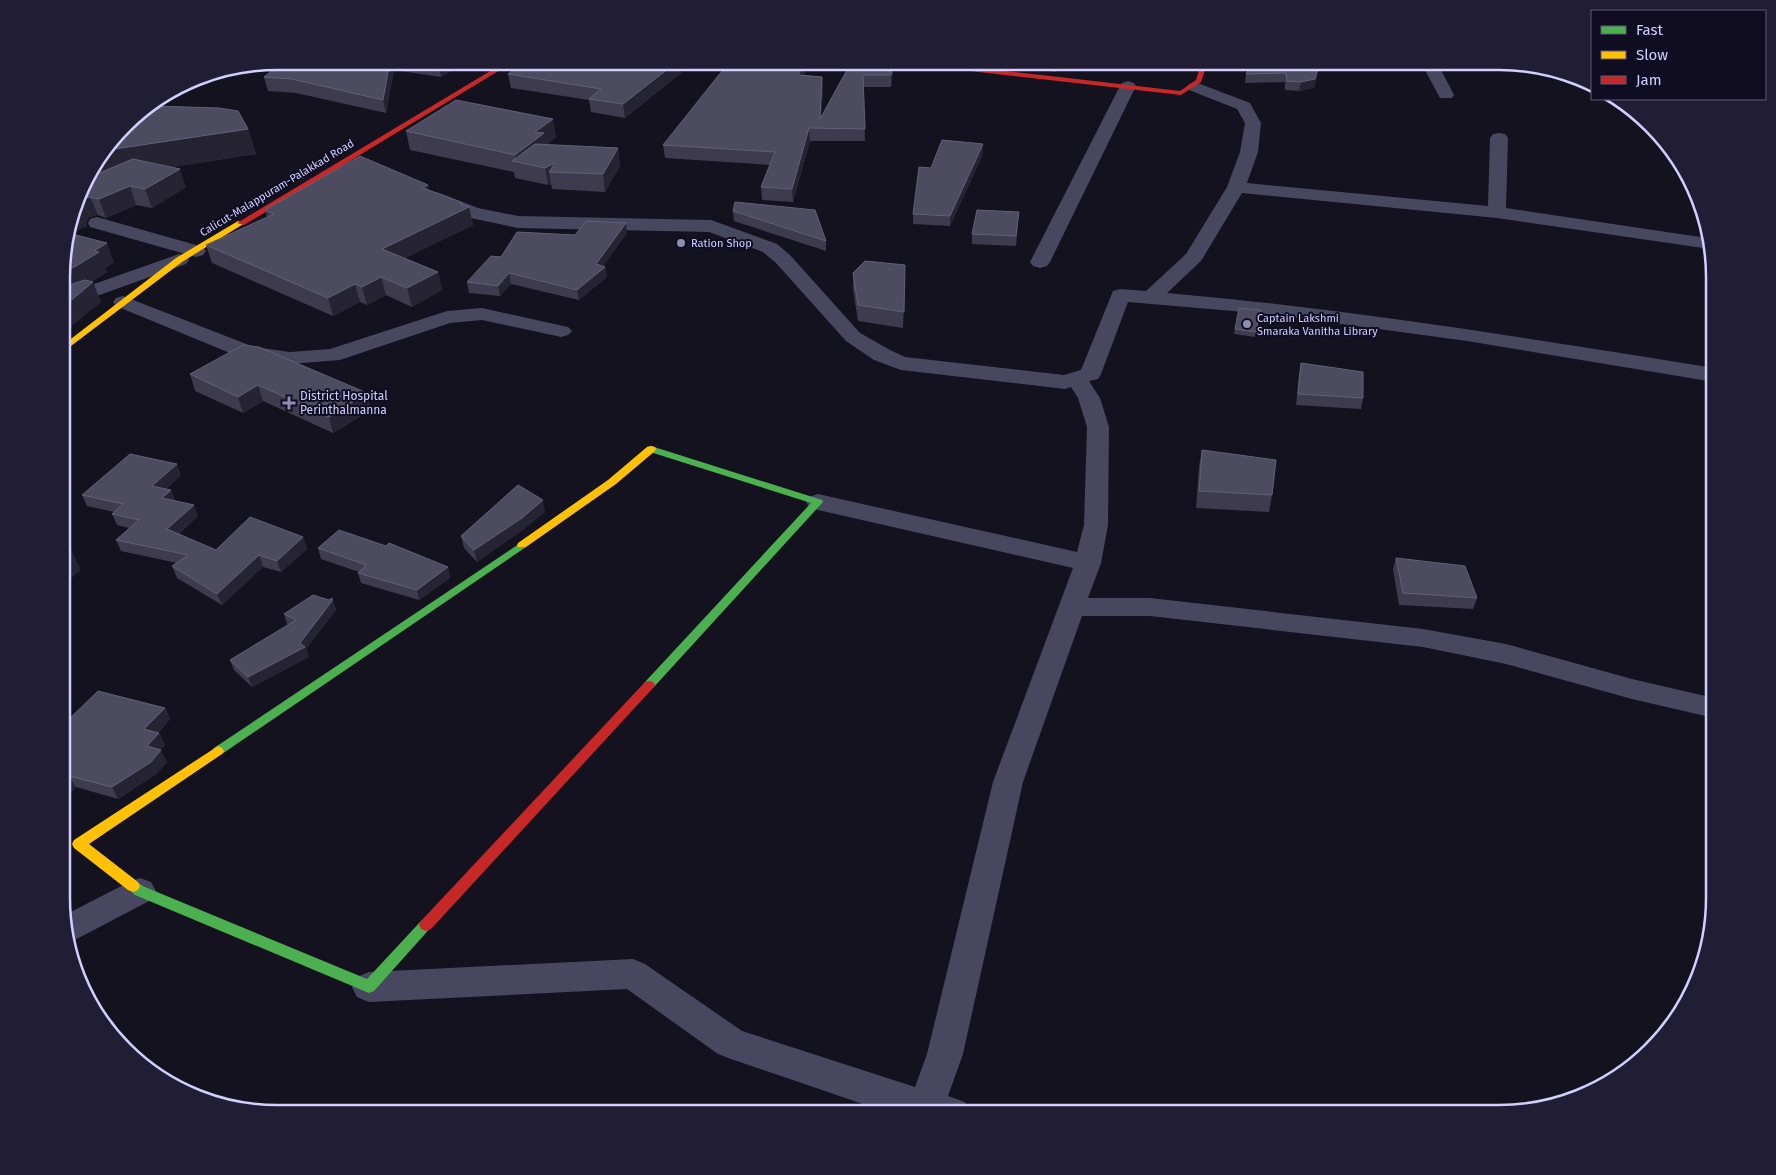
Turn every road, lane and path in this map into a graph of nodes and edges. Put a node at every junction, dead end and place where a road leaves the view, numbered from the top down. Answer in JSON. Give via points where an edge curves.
{"nodes":[{"id":1,"x":500,"y":70,"type":"edge"},
{"id":2,"x":980,"y":70,"type":"edge"},
{"id":3,"x":1204,"y":70,"type":"edge"},
{"id":4,"x":1433,"y":70,"type":"edge"},
{"id":5,"x":1128,"y":86,"type":"junction"},
{"id":6,"x":1195,"y":87,"type":"junction"},
{"id":7,"x":1446,"y":94,"type":"dead end"},
{"id":8,"x":1500,"y":138,"type":"dead end"},
{"id":9,"x":1236,"y":186,"type":"junction"},
{"id":10,"x":422,"y":191,"type":"edge"},
{"id":11,"x":1497,"y":212,"type":"junction"},
{"id":12,"x":97,"y":222,"type":"edge"},
{"id":13,"x":1703,"y":243,"type":"edge"},
{"id":14,"x":187,"y":256,"type":"junction"},
{"id":15,"x":1040,"y":262,"type":"dead end"},
{"id":16,"x":1150,"y":298,"type":"junction"},
{"id":17,"x":70,"y":299,"type":"edge"},
{"id":18,"x":123,"y":302,"type":"junction"},
{"id":19,"x":561,"y":332,"type":"dead end"},
{"id":20,"x":70,"y":344,"type":"edge"},
{"id":21,"x":1706,"y":374,"type":"edge"},
{"id":22,"x":1076,"y":378,"type":"junction"},
{"id":23,"x":818,"y":502,"type":"junction"},
{"id":24,"x":1088,"y":563,"type":"junction"},
{"id":25,"x":1071,"y":609,"type":"junction"},
{"id":26,"x":1706,"y":706,"type":"edge"},
{"id":27,"x":140,"y":891,"type":"junction"},
{"id":28,"x":72,"y":927,"type":"edge"},
{"id":29,"x":369,"y":986,"type":"junction"},
{"id":30,"x":921,"y":1105,"type":"edge"},
{"id":31,"x":940,"y":1105,"type":"edge"}],
"edges":[{"from":1,"to":14,"type":"main road","name":"Calicut-Malappuram-Palakkad Road","via":[[359,162]]},
{"from":2,"to":5,"type":"main road"},
{"from":3,"to":6,"type":"main road","via":[[1203,78]]},
{"from":4,"to":7,"type":"street"},
{"from":5,"to":6,"type":"main road","via":[[1181,92]]},
{"from":5,"to":15,"type":"street"},
{"from":6,"to":9,"type":"street","via":[[1244,106],[1253,123],[1249,152]]},
{"from":8,"to":11,"type":"street"},
{"from":9,"to":11,"type":"street"},
{"from":9,"to":16,"type":"street","via":[[1194,257]]},
{"from":10,"to":22,"type":"street","via":[[473,213],[518,222],[710,226],[770,248],[852,337],[901,363],[1065,382]]},
{"from":11,"to":13,"type":"street"},
{"from":12,"to":14,"type":"street"},
{"from":14,"to":17,"type":"street"},
{"from":14,"to":18,"type":"main road","name":"Calicut-Malappuram-Palakkad Road"},
{"from":16,"to":21,"type":"street","via":[[1268,308],[1457,333]]},
{"from":16,"to":22,"type":"street","via":[[1120,295],[1090,374]]},
{"from":18,"to":19,"type":"street","via":[[250,353],[290,358],[332,355],[447,317],[482,314]]},
{"from":18,"to":20,"type":"main road","name":"Calicut-Malappuram-Palakkad Road"},
{"from":22,"to":24,"type":"street","via":[[1089,398],[1098,427],[1096,525]]},
{"from":23,"to":24,"type":"street"},
{"from":23,"to":27,"type":"main road","via":[[651,450],[612,482],[484,572],[79,844]]},
{"from":23,"to":29,"type":"main road"},
{"from":24,"to":25,"type":"street"},
{"from":25,"to":26,"type":"street","via":[[1150,607],[1423,638],[1506,654]]},
{"from":25,"to":31,"type":"street","via":[[1008,782],[945,1054]]},
{"from":27,"to":28,"type":"street"},
{"from":27,"to":29,"type":"main road"},
{"from":29,"to":30,"type":"street","via":[[633,974],[731,1042]]}]}
